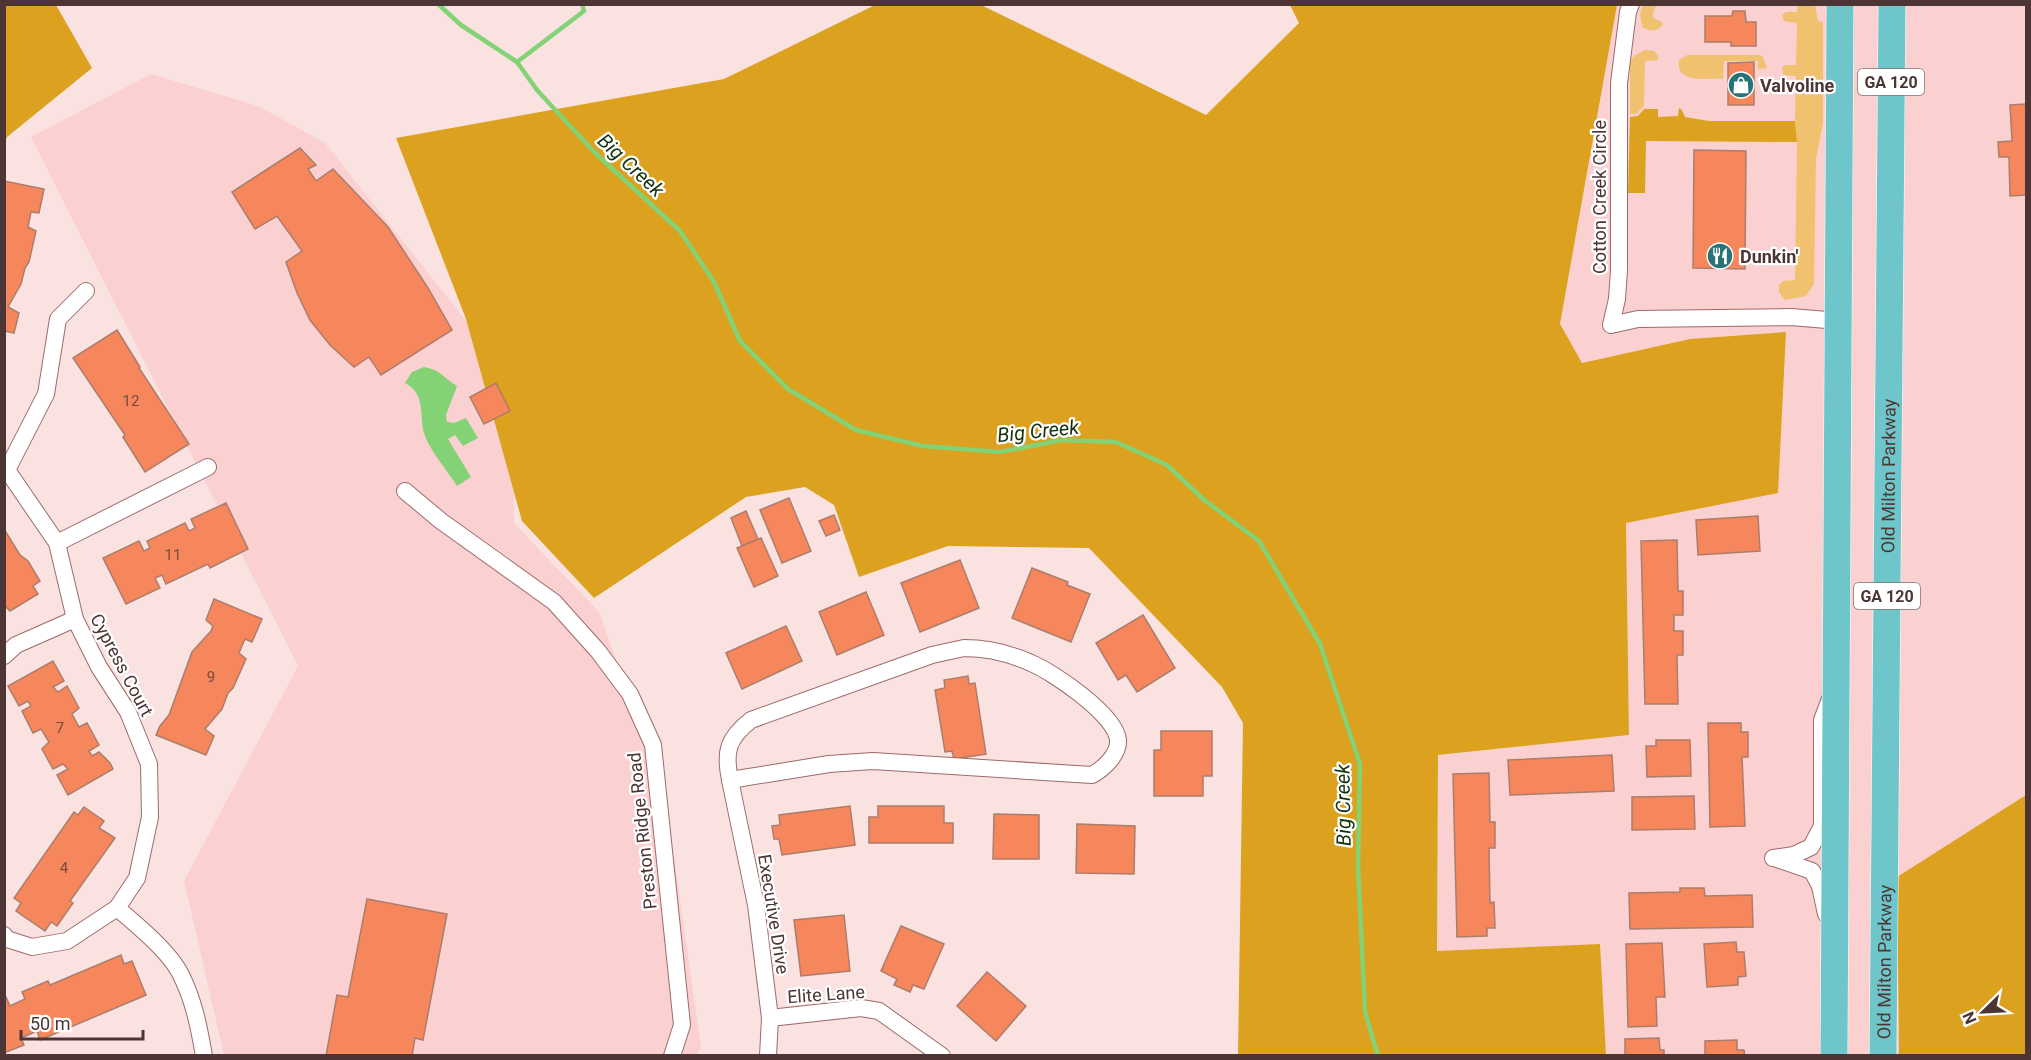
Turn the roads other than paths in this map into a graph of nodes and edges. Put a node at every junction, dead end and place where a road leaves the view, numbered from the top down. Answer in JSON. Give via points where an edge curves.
{"nodes":[{"id":1,"x":1631,"y":4,"type":"edge"},
{"id":2,"x":1840,"y":4,"type":"edge"},
{"id":3,"x":1895,"y":12,"type":"edge"},
{"id":4,"x":86,"y":291,"type":"dead end"},
{"id":5,"x":1839,"y":321,"type":"junction"},
{"id":6,"x":208,"y":467,"type":"dead end"},
{"id":7,"x":405,"y":491,"type":"dead end"},
{"id":8,"x":57,"y":543,"type":"junction"},
{"id":9,"x":75,"y":618,"type":"junction"},
{"id":10,"x":4,"y":656,"type":"edge"},
{"id":11,"x":1836,"y":685,"type":"junction"},
{"id":12,"x":730,"y":780,"type":"junction"},
{"id":13,"x":117,"y":908,"type":"junction"},
{"id":14,"x":4,"y":935,"type":"edge"},
{"id":15,"x":1834,"y":953,"type":"junction"},
{"id":16,"x":770,"y":1018,"type":"junction"},
{"id":17,"x":204,"y":1056,"type":"edge"},
{"id":18,"x":672,"y":1056,"type":"edge"},
{"id":19,"x":768,"y":1056,"type":"edge"},
{"id":20,"x":942,"y":1056,"type":"edge"},
{"id":21,"x":1834,"y":1056,"type":"edge"},
{"id":22,"x":1883,"y":1056,"type":"edge"}],
"edges":[{"from":1,"to":5,"type":"street","name":"Cotton Creek Circle","via":[[1619,83],[1618,270],[1611,325],[1638,319],[1791,317]]},
{"from":2,"to":5,"type":"highway","number":"GA 120"},
{"from":3,"to":22,"type":"highway","name":"Old Milton Parkway","number":"GA 120"},
{"from":4,"to":8,"type":"street","name":"Cypress Court","via":[[58,319],[46,394],[7,470]]},
{"from":5,"to":11,"type":"highway","number":"GA 120"},
{"from":6,"to":8,"type":"street"},
{"from":7,"to":18,"type":"street","name":"Preston Ridge Road","via":[[554,602],[630,694],[653,745],[682,1025]]},
{"from":8,"to":9,"type":"street","name":"Cypress Court"},
{"from":9,"to":10,"type":"street","via":[[16,645]]},
{"from":9,"to":13,"type":"street","name":"Cypress Court","via":[[99,667],[128,712],[148,764],[150,817],[137,878]]},
{"from":11,"to":15,"type":"highway","number":"GA 120"},
{"from":11,"to":15,"type":"street","via":[[1822,720],[1822,826],[1811,847],[1773,858],[1812,871],[1820,886]]},
{"from":12,"to":12,"type":"street","name":"Executive Drive","via":[[726,763],[729,746],[751,720],[932,655],[964,648],[1007,654],[1053,674],[1093,706],[1118,739],[1117,748],[1104,768],[1092,775],[873,761]]},
{"from":12,"to":16,"type":"street","name":"Executive Drive","via":[[756,905]]},
{"from":13,"to":14,"type":"street","via":[[67,941],[32,947]]},
{"from":13,"to":17,"type":"street","via":[[149,936],[181,973],[197,1014]]},
{"from":15,"to":21,"type":"highway","number":"GA 120"},
{"from":16,"to":19,"type":"street","name":"Executive Drive"},
{"from":16,"to":20,"type":"street","name":"Elite Lane","via":[[861,1008],[879,1011]]}]}
